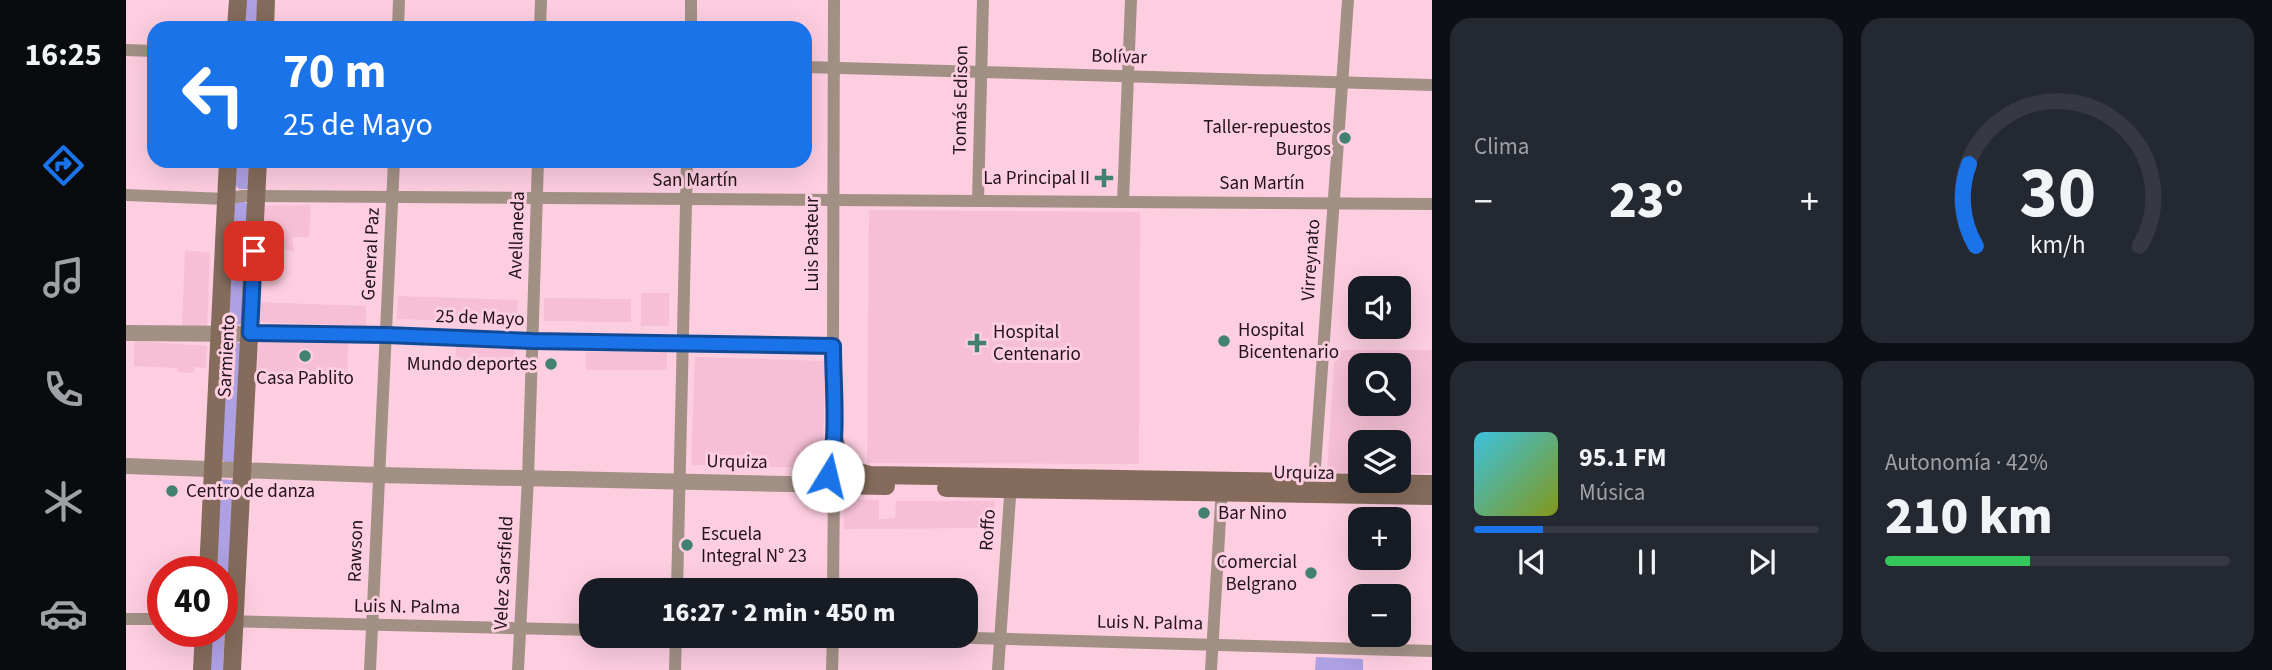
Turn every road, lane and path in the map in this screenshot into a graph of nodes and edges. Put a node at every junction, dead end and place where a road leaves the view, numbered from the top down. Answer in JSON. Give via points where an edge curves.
{"nodes":[{"id":1,"x":237,"y":0,"type":"edge"},
{"id":2,"x":266,"y":0,"type":"edge"},
{"id":3,"x":399,"y":0,"type":"edge"},
{"id":4,"x":541,"y":0,"type":"edge"},
{"id":5,"x":691,"y":0,"type":"edge"},
{"id":6,"x":834,"y":0,"type":"edge"},
{"id":7,"x":983,"y":0,"type":"edge"},
{"id":8,"x":1131,"y":0,"type":"edge"},
{"id":9,"x":1348,"y":0,"type":"edge"},
{"id":10,"x":236,"y":21,"type":"edge"},
{"id":11,"x":265,"y":21,"type":"edge"},
{"id":12,"x":398,"y":21,"type":"edge"},
{"id":13,"x":540,"y":21,"type":"edge"},
{"id":14,"x":691,"y":21,"type":"edge"},
{"id":15,"x":126,"y":50,"type":"edge"},
{"id":16,"x":147,"y":51,"type":"edge"},
{"id":17,"x":812,"y":67,"type":"edge"},
{"id":18,"x":833,"y":68,"type":"junction"},
{"id":19,"x":981,"y":72,"type":"junction"},
{"id":20,"x":1128,"y":77,"type":"junction"},
{"id":21,"x":1342,"y":83,"type":"junction"},
{"id":22,"x":1432,"y":85,"type":"edge"},
{"id":23,"x":228,"y":168,"type":"edge"},
{"id":24,"x":258,"y":168,"type":"edge"},
{"id":25,"x":394,"y":168,"type":"edge"},
{"id":26,"x":538,"y":168,"type":"edge"},
{"id":27,"x":687,"y":168,"type":"edge"},
{"id":28,"x":126,"y":195,"type":"edge"},
{"id":29,"x":256,"y":196,"type":"junction"},
{"id":30,"x":393,"y":198,"type":"junction"},
{"id":31,"x":226,"y":199,"type":"junction"},
{"id":32,"x":538,"y":199,"type":"junction"},
{"id":33,"x":686,"y":199,"type":"junction"},
{"id":34,"x":832,"y":201,"type":"junction"},
{"id":35,"x":978,"y":201,"type":"junction"},
{"id":36,"x":1123,"y":202,"type":"junction"},
{"id":37,"x":1335,"y":203,"type":"junction"},
{"id":38,"x":1432,"y":204,"type":"edge"},
{"id":39,"x":126,"y":332,"type":"edge"},
{"id":40,"x":220,"y":332,"type":"junction"},
{"id":41,"x":250,"y":333,"type":"junction"},
{"id":42,"x":386,"y":335,"type":"junction"},
{"id":43,"x":532,"y":341,"type":"junction"},
{"id":44,"x":683,"y":344,"type":"junction"},
{"id":45,"x":833,"y":346,"type":"junction"},
{"id":46,"x":834,"y":438,"type":"junction"},
{"id":47,"x":126,"y":466,"type":"edge"},
{"id":48,"x":213,"y":468,"type":"junction"},
{"id":49,"x":243,"y":469,"type":"junction"},
{"id":50,"x":378,"y":475,"type":"junction"},
{"id":51,"x":528,"y":478,"type":"junction"},
{"id":52,"x":679,"y":481,"type":"junction"},
{"id":53,"x":1314,"y":481,"type":"junction"},
{"id":54,"x":1011,"y":483,"type":"junction"},
{"id":55,"x":1432,"y":484,"type":"edge"},
{"id":56,"x":834,"y":485,"type":"junction"},
{"id":57,"x":1222,"y":486,"type":"junction"},
{"id":58,"x":1432,"y":496,"type":"edge"},
{"id":59,"x":209,"y":556,"type":"edge"},
{"id":60,"x":234,"y":556,"type":"edge"},
{"id":61,"x":677,"y":578,"type":"edge"},
{"id":62,"x":833,"y":578,"type":"edge"},
{"id":63,"x":126,"y":619,"type":"edge"},
{"id":64,"x":147,"y":620,"type":"edge"},
{"id":65,"x":238,"y":622,"type":"edge"},
{"id":66,"x":372,"y":626,"type":"junction"},
{"id":67,"x":520,"y":629,"type":"junction"},
{"id":68,"x":579,"y":630,"type":"edge"},
{"id":69,"x":978,"y":638,"type":"edge"},
{"id":70,"x":1000,"y":638,"type":"junction"},
{"id":71,"x":1213,"y":644,"type":"junction"},
{"id":72,"x":203,"y":647,"type":"edge"},
{"id":73,"x":230,"y":647,"type":"edge"},
{"id":74,"x":676,"y":648,"type":"edge"},
{"id":75,"x":833,"y":648,"type":"edge"},
{"id":76,"x":1432,"y":650,"type":"edge"},
{"id":77,"x":202,"y":670,"type":"edge"},
{"id":78,"x":232,"y":670,"type":"edge"},
{"id":79,"x":370,"y":670,"type":"edge"},
{"id":80,"x":518,"y":670,"type":"edge"},
{"id":81,"x":676,"y":670,"type":"edge"},
{"id":82,"x":832,"y":670,"type":"edge"},
{"id":83,"x":998,"y":670,"type":"edge"},
{"id":84,"x":1211,"y":670,"type":"edge"}],
"edges":[{"from":1,"to":10,"type":"main road"},
{"from":2,"to":11,"type":"main road"},
{"from":3,"to":12,"type":"street"},
{"from":4,"to":13,"type":"street"},
{"from":5,"to":14,"type":"street"},
{"from":6,"to":18,"type":"street","name":"Luis Pasteur"},
{"from":7,"to":19,"type":"street","name":"Tomás Edison"},
{"from":8,"to":20,"type":"street"},
{"from":9,"to":21,"type":"street","name":"Virreynato"},
{"from":15,"to":16,"type":"street"},
{"from":17,"to":18,"type":"street","name":"Bolívar"},
{"from":18,"to":19,"type":"street","name":"Bolívar"},
{"from":18,"to":34,"type":"street","name":"Luis Pasteur"},
{"from":19,"to":20,"type":"street","name":"Bolívar"},
{"from":19,"to":35,"type":"street","name":"Tomás Edison"},
{"from":20,"to":21,"type":"street","name":"Bolívar"},
{"from":20,"to":36,"type":"street"},
{"from":21,"to":22,"type":"street","name":"Bolívar"},
{"from":21,"to":37,"type":"street","name":"Virreynato"},
{"from":23,"to":31,"type":"main road","name":"Sarmiento"},
{"from":24,"to":29,"type":"main road","name":"Sarmiento"},
{"from":25,"to":30,"type":"street","name":"General Paz"},
{"from":26,"to":32,"type":"street","name":"Avellaneda"},
{"from":27,"to":33,"type":"street"},
{"from":28,"to":31,"type":"street","name":"San Martín"},
{"from":29,"to":30,"type":"street","name":"San Martín"},
{"from":29,"to":31,"type":"street","name":"San Martín"},
{"from":29,"to":41,"type":"main road","name":"Sarmiento"},
{"from":30,"to":32,"type":"street","name":"San Martín"},
{"from":30,"to":42,"type":"street","name":"General Paz"},
{"from":31,"to":40,"type":"main road","name":"Sarmiento"},
{"from":32,"to":33,"type":"street","name":"San Martín"},
{"from":32,"to":43,"type":"street","name":"Avellaneda"},
{"from":33,"to":34,"type":"street","name":"San Martín"},
{"from":33,"to":44,"type":"street"},
{"from":34,"to":35,"type":"street","name":"San Martín"},
{"from":34,"to":45,"type":"street","name":"Luis Pasteur"},
{"from":35,"to":36,"type":"street","name":"San Martín"},
{"from":36,"to":37,"type":"street","name":"San Martín"},
{"from":37,"to":38,"type":"street","name":"San Martín"},
{"from":37,"to":53,"type":"street","name":"Virreynato"},
{"from":39,"to":40,"type":"street","name":"25 de Mayo"},
{"from":40,"to":41,"type":"street","name":"25 de Mayo"},
{"from":40,"to":48,"type":"main road","name":"Sarmiento"},
{"from":41,"to":42,"type":"street","name":"25 de Mayo"},
{"from":41,"to":49,"type":"main road","name":"Sarmiento"},
{"from":42,"to":43,"type":"street","name":"25 de Mayo"},
{"from":42,"to":50,"type":"street","name":"General Paz"},
{"from":43,"to":44,"type":"street","name":"25 de Mayo"},
{"from":43,"to":51,"type":"street","name":"Avellaneda"},
{"from":44,"to":45,"type":"street","name":"25 de Mayo"},
{"from":44,"to":52,"type":"street"},
{"from":45,"to":46,"type":"street","name":"Luis Pasteur"},
{"from":46,"to":54,"type":"main road","name":"Urquiza","via":[[839,459],[852,470],[870,475]]},
{"from":46,"to":56,"type":"street","name":"Luis Pasteur","via":[[827,464]]},
{"from":47,"to":48,"type":"street","name":"Urquiza"},
{"from":48,"to":49,"type":"street","name":"Urquiza"},
{"from":48,"to":59,"type":"main road","name":"Sarmiento"},
{"from":49,"to":50,"type":"street","name":"Urquiza"},
{"from":49,"to":60,"type":"main road","name":"Sarmiento"},
{"from":50,"to":51,"type":"street","name":"Urquiza"},
{"from":50,"to":66,"type":"street","name":"Rawson"},
{"from":51,"to":52,"type":"street","name":"Urquiza"},
{"from":51,"to":67,"type":"street","name":"Velez Sarsfield"},
{"from":52,"to":56,"type":"street","name":"Urquiza"},
{"from":52,"to":61,"type":"street"},
{"from":53,"to":55,"type":"main road","name":"Urquiza"},
{"from":53,"to":57,"type":"main road","name":"Urquiza"},
{"from":54,"to":56,"type":"main road","name":"Urquiza"},
{"from":54,"to":57,"type":"main road","name":"Urquiza"},
{"from":54,"to":70,"type":"street","name":"Roffo"},
{"from":56,"to":62,"type":"street"},
{"from":57,"to":58,"type":"main road","name":"Urquiza"},
{"from":57,"to":71,"type":"street"},
{"from":63,"to":64,"type":"street"},
{"from":65,"to":66,"type":"street","name":"Luis N. Palma"},
{"from":66,"to":67,"type":"street","name":"Luis N. Palma"},
{"from":66,"to":79,"type":"street","name":"Rawson"},
{"from":67,"to":68,"type":"street","name":"Luis N. Palma"},
{"from":67,"to":80,"type":"street","name":"Velez Sarsfield"},
{"from":69,"to":70,"type":"street","name":"Luis N. Palma"},
{"from":70,"to":71,"type":"street","name":"Luis N. Palma"},
{"from":70,"to":83,"type":"street","name":"Roffo"},
{"from":71,"to":76,"type":"street","name":"Luis N. Palma"},
{"from":71,"to":84,"type":"street"},
{"from":72,"to":77,"type":"main road"},
{"from":73,"to":78,"type":"main road","name":"Sarmiento"},
{"from":74,"to":81,"type":"street"},
{"from":75,"to":82,"type":"street"}]}
